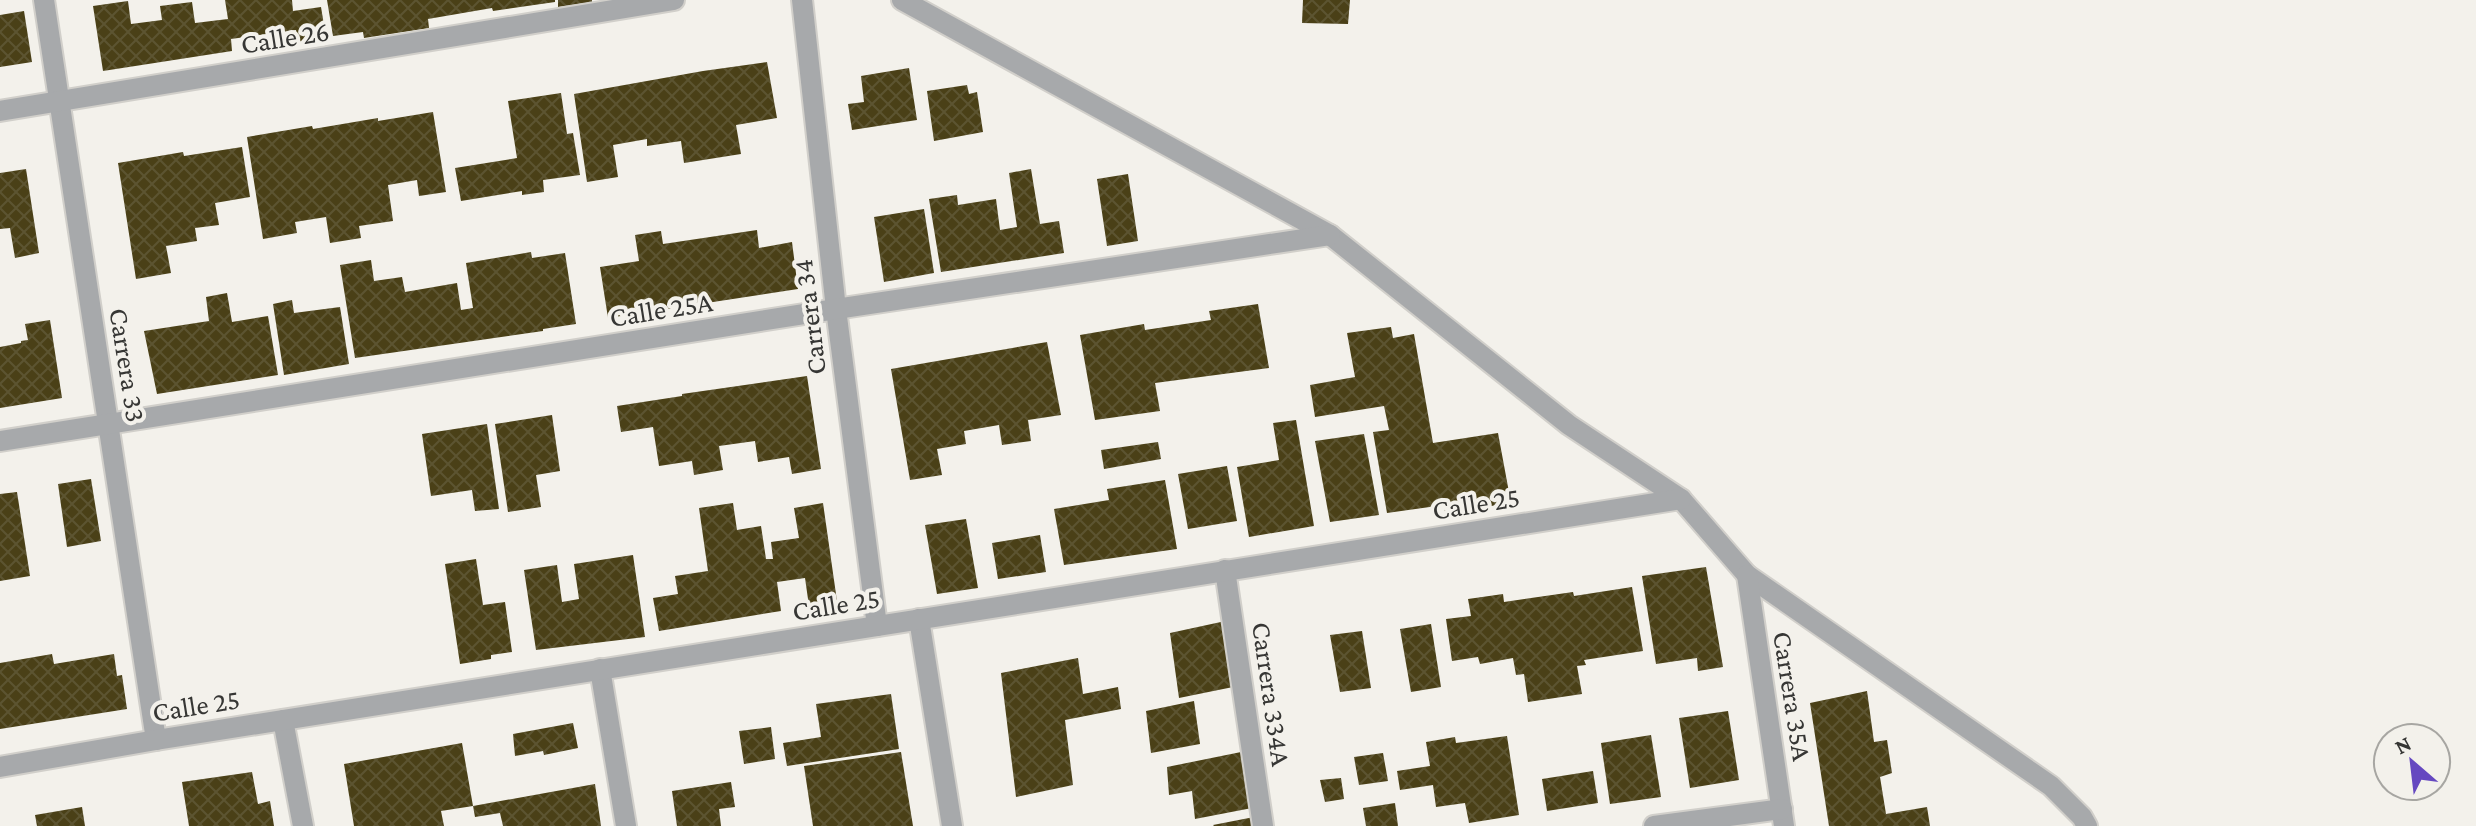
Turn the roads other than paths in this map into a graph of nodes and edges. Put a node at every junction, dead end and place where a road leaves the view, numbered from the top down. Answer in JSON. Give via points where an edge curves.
{"nodes":[{"id":1,"x":44,"y":0,"type":"edge"},
{"id":2,"x":674,"y":0,"type":"edge"},
{"id":3,"x":802,"y":0,"type":"edge"},
{"id":4,"x":902,"y":0,"type":"edge"},
{"id":5,"x":59,"y":103,"type":"junction"},
{"id":6,"x":0,"y":111,"type":"edge"},
{"id":7,"x":1330,"y":235,"type":"junction"},
{"id":8,"x":836,"y":309,"type":"junction"},
{"id":9,"x":109,"y":425,"type":"junction"},
{"id":10,"x":0,"y":441,"type":"edge"},
{"id":11,"x":1681,"y":499,"type":"junction"},
{"id":12,"x":1225,"y":570,"type":"junction"},
{"id":13,"x":1747,"y":575,"type":"junction"},
{"id":14,"x":919,"y":619,"type":"junction"},
{"id":15,"x":877,"y":626,"type":"junction"},
{"id":16,"x":600,"y":669,"type":"junction"},
{"id":17,"x":283,"y":720,"type":"junction"},
{"id":18,"x":156,"y":740,"type":"junction"},
{"id":19,"x":0,"y":767,"type":"edge"},
{"id":20,"x":1783,"y":817,"type":"edge"},
{"id":21,"x":303,"y":826,"type":"edge"},
{"id":22,"x":626,"y":826,"type":"edge"},
{"id":23,"x":952,"y":826,"type":"edge"},
{"id":24,"x":1263,"y":826,"type":"edge"},
{"id":25,"x":1654,"y":826,"type":"edge"},
{"id":26,"x":2087,"y":826,"type":"edge"}],
"edges":[{"from":1,"to":5,"type":"street","name":"Carrera 33"},
{"from":2,"to":5,"type":"street","name":"Calle 26"},
{"from":3,"to":8,"type":"street","name":"Carrera 34"},
{"from":4,"to":7,"type":"street"},
{"from":5,"to":6,"type":"street","name":"Calle 26"},
{"from":5,"to":9,"type":"street","name":"Carrera 33"},
{"from":7,"to":8,"type":"street","name":"Calle 25A"},
{"from":7,"to":11,"type":"street","via":[[1569,425]]},
{"from":8,"to":9,"type":"street","name":"Calle 25A"},
{"from":8,"to":15,"type":"street","name":"Carrera 34"},
{"from":9,"to":10,"type":"street","name":"Calle 25A"},
{"from":9,"to":18,"type":"street","name":"Carrera 33"},
{"from":11,"to":12,"type":"street","name":"Calle 25"},
{"from":11,"to":13,"type":"street"},
{"from":12,"to":14,"type":"street","name":"Calle 25"},
{"from":12,"to":24,"type":"street","name":"Carrera 334A"},
{"from":13,"to":20,"type":"street","name":"Carrera 35A"},
{"from":13,"to":26,"type":"street","via":[[2051,786]]},
{"from":14,"to":15,"type":"street","name":"Calle 25"},
{"from":14,"to":23,"type":"street"},
{"from":15,"to":16,"type":"street","name":"Calle 25"},
{"from":16,"to":17,"type":"street","name":"Calle 25"},
{"from":16,"to":22,"type":"street"},
{"from":17,"to":18,"type":"street","name":"Calle 25"},
{"from":17,"to":21,"type":"street"},
{"from":18,"to":19,"type":"street","name":"Calle 25"},
{"from":20,"to":25,"type":"street"}]}
